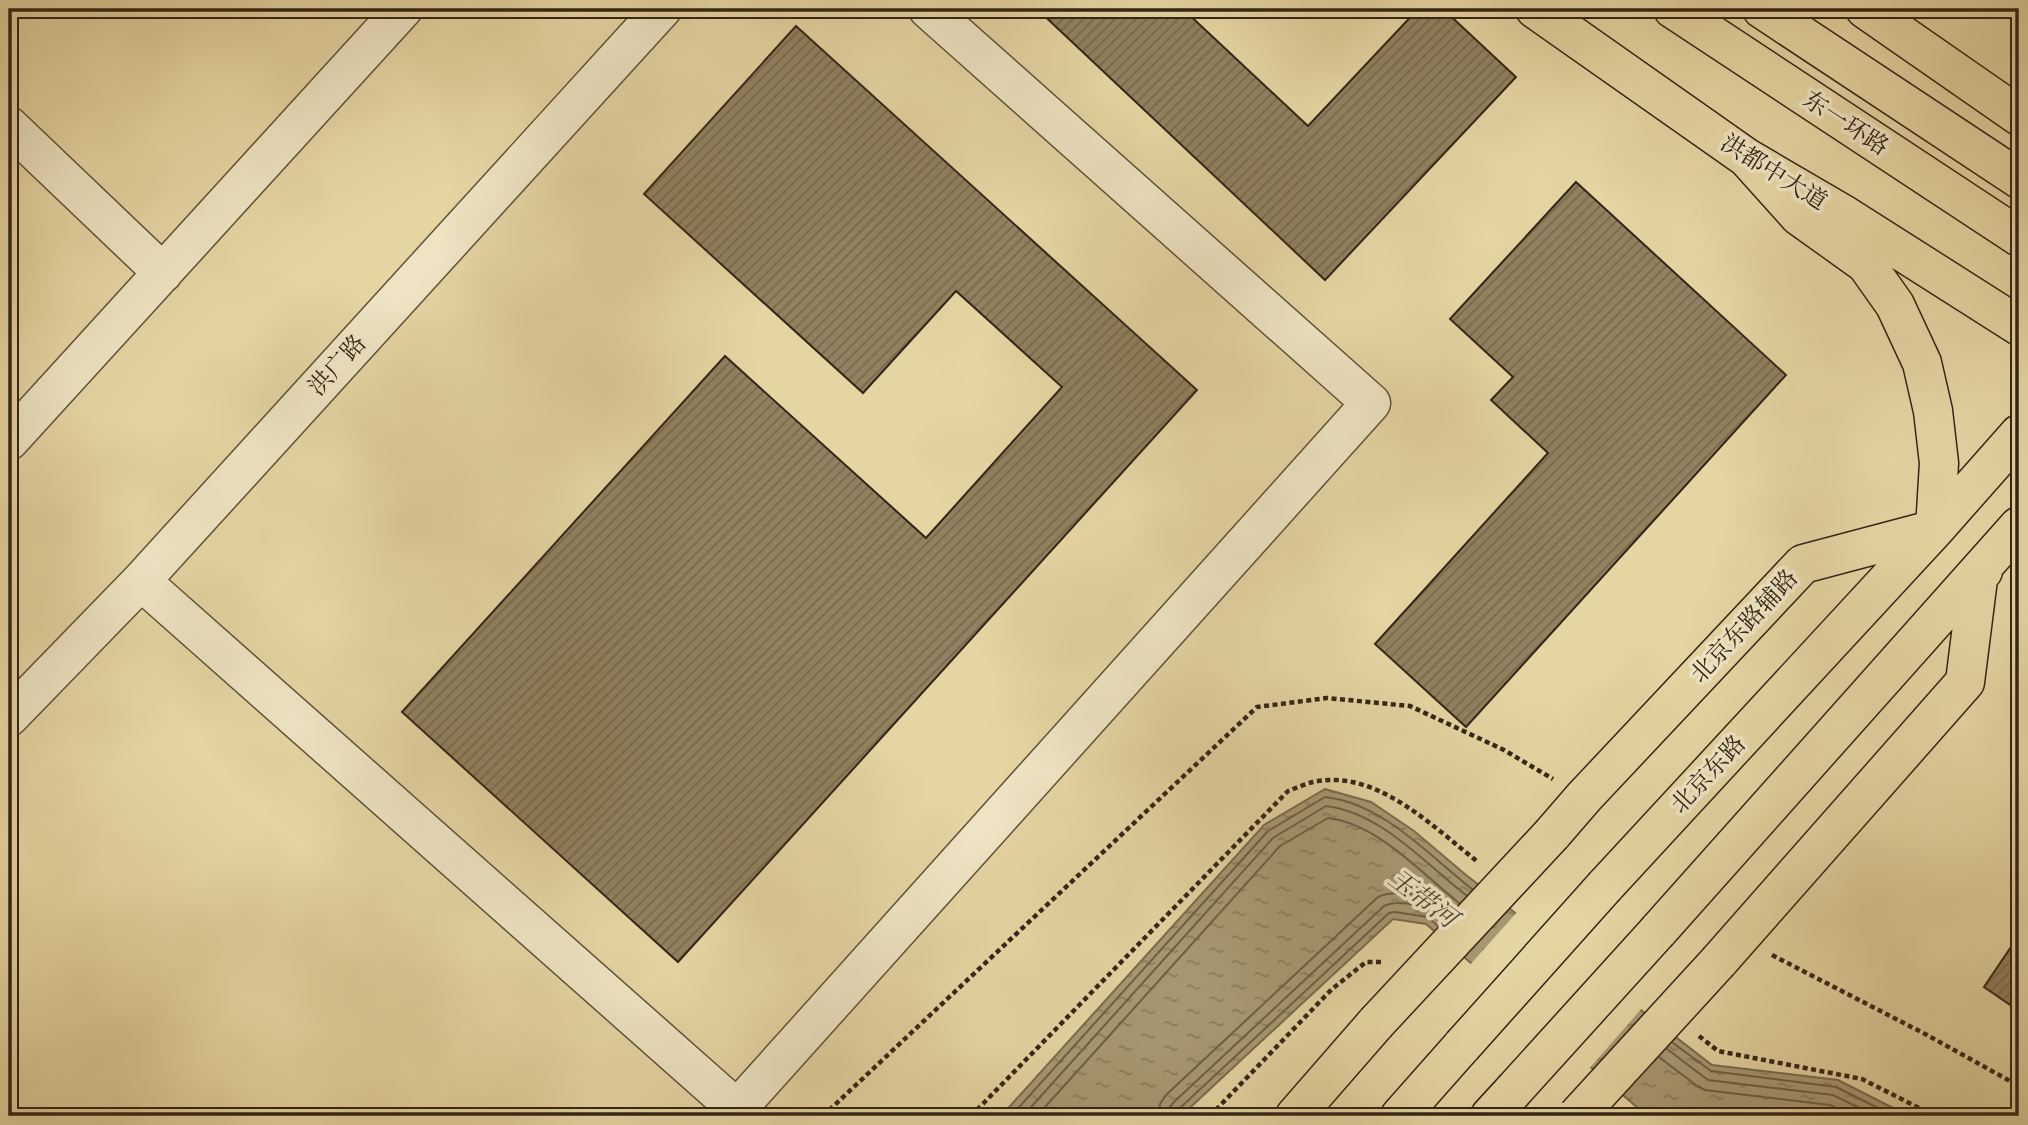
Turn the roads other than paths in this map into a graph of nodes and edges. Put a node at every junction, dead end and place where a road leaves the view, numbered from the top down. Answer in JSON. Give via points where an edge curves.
{"nodes":[{"id":1,"x":403,"y":9,"type":"edge"},
{"id":2,"x":662,"y":9,"type":"edge"},
{"id":3,"x":928,"y":9,"type":"edge"},
{"id":4,"x":1535,"y":9,"type":"edge"},
{"id":5,"x":1673,"y":9,"type":"edge"},
{"id":6,"x":1762,"y":9,"type":"edge"},
{"id":7,"x":1865,"y":9,"type":"edge"},
{"id":8,"x":1965,"y":79,"type":"junction"},
{"id":9,"x":2019,"y":90,"type":"edge"},
{"id":10,"x":2019,"y":116,"type":"edge"},
{"id":11,"x":9,"y":126,"type":"edge"},
{"id":12,"x":1747,"y":158,"type":"junction"},
{"id":13,"x":2019,"y":179,"type":"edge"},
{"id":14,"x":2019,"y":237,"type":"edge"},
{"id":15,"x":163,"y":273,"type":"junction"},
{"id":16,"x":2019,"y":326,"type":"edge"},
{"id":17,"x":2019,"y":434,"type":"edge"},
{"id":18,"x":9,"y":441,"type":"edge"},
{"id":19,"x":2019,"y":526,"type":"edge"},
{"id":20,"x":1935,"y":528,"type":"junction"},
{"id":21,"x":2019,"y":563,"type":"edge"},
{"id":22,"x":1979,"y":571,"type":"junction"},
{"id":23,"x":141,"y":581,"type":"junction"},
{"id":24,"x":12,"y":706,"type":"edge"},
{"id":25,"x":1502,"y":1103,"type":"edge"},
{"id":26,"x":741,"y":1113,"type":"edge"},
{"id":27,"x":1295,"y":1116,"type":"edge"},
{"id":28,"x":1400,"y":1116,"type":"edge"},
{"id":29,"x":1577,"y":1116,"type":"edge"}],
"edges":[{"from":1,"to":15,"type":"street"},
{"from":2,"to":23,"type":"street","name":"洪广路"},
{"from":3,"to":26,"type":"street","via":[[1371,403]]},
{"from":4,"to":12,"type":"main road","name":"洪都中大道"},
{"from":5,"to":14,"type":"main road","name":"东一环路"},
{"from":6,"to":13,"type":"main road","name":"东一环路"},
{"from":7,"to":8,"type":"main road"},
{"from":8,"to":9,"type":"main road"},
{"from":8,"to":10,"type":"main road"},
{"from":11,"to":15,"type":"street"},
{"from":12,"to":16,"type":"main road","name":"洪都中大道"},
{"from":12,"to":20,"type":"main road","via":[[1800,216],[1866,264],[1895,305],[1922,363],[1933,411],[1939,463]]},
{"from":15,"to":18,"type":"street"},
{"from":17,"to":20,"type":"main road","name":"北京东路"},
{"from":19,"to":22,"type":"main road"},
{"from":20,"to":27,"type":"main road","name":"北京东路辅路","bridge":true,"via":[[1803,564]]},
{"from":20,"to":28,"type":"main road","name":"北京东路","bridge":true},
{"from":21,"to":22,"type":"main road"},
{"from":22,"to":25,"type":"main road","bridge":true},
{"from":22,"to":29,"type":"main road","bridge":true,"via":[[1965,682]]},
{"from":23,"to":24,"type":"street","name":"洪广路"},
{"from":23,"to":26,"type":"street"}]}
